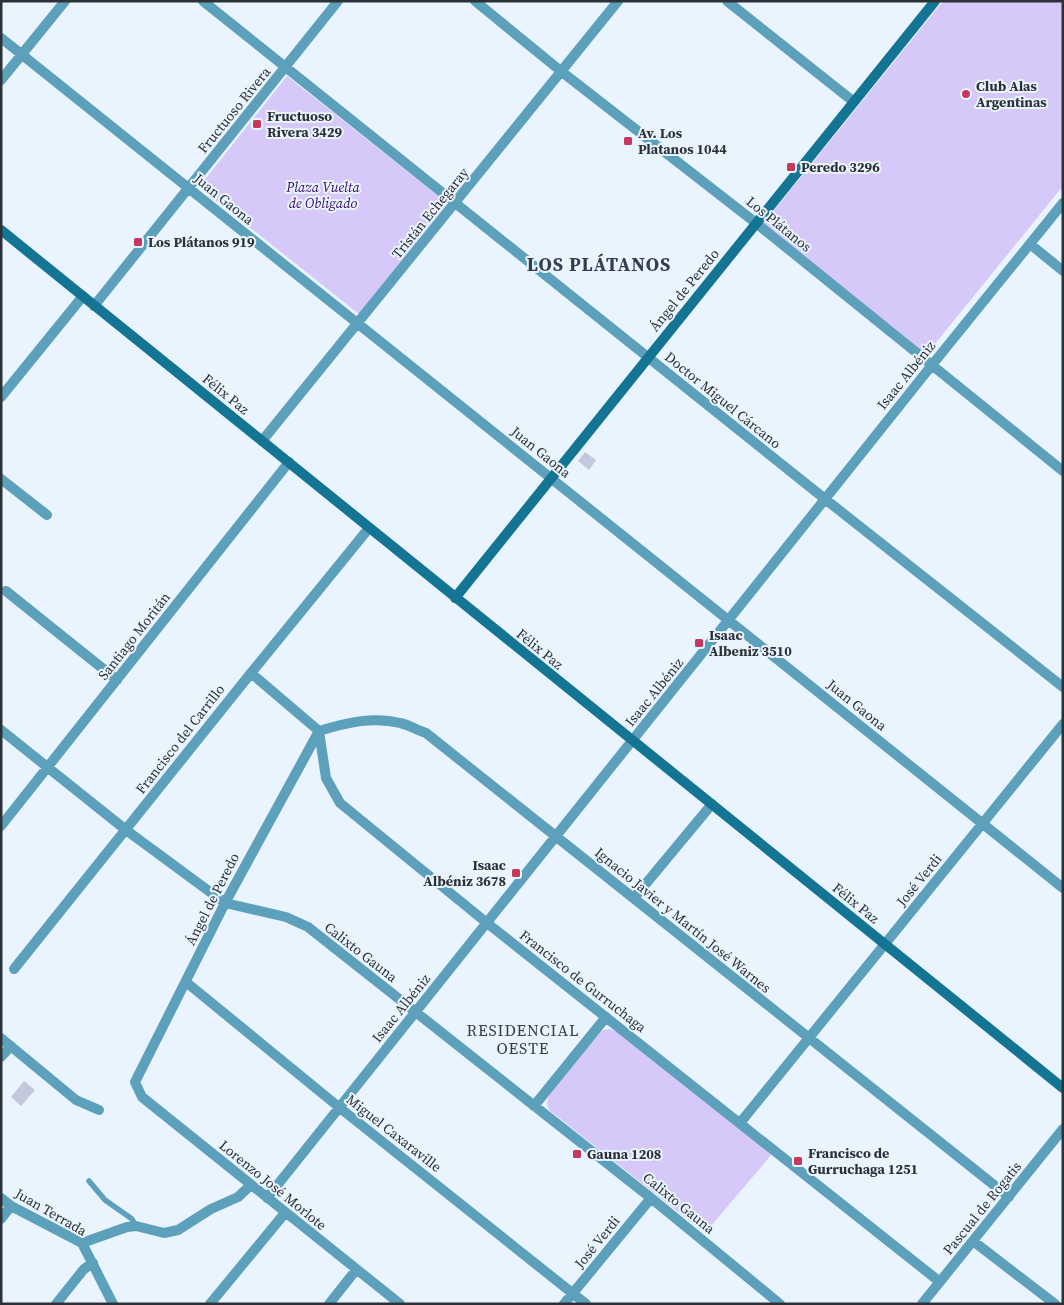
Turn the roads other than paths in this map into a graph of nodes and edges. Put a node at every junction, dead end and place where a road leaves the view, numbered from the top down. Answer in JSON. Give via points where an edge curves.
{"nodes":[{"id":1,"x":65,"y":1,"type":"edge"},
{"id":2,"x":203,"y":1,"type":"edge"},
{"id":3,"x":338,"y":1,"type":"edge"},
{"id":4,"x":475,"y":1,"type":"edge"},
{"id":5,"x":618,"y":1,"type":"edge"},
{"id":6,"x":727,"y":1,"type":"edge"},
{"id":7,"x":935,"y":1,"type":"edge"},
{"id":8,"x":1,"y":38,"type":"edge"},
{"id":9,"x":22,"y":54,"type":"junction"},
{"id":10,"x":286,"y":67,"type":"junction"},
{"id":11,"x":562,"y":72,"type":"junction"},
{"id":12,"x":1,"y":80,"type":"edge"},
{"id":13,"x":854,"y":102,"type":"junction"},
{"id":14,"x":189,"y":188,"type":"junction"},
{"id":15,"x":455,"y":203,"type":"junction"},
{"id":16,"x":1063,"y":203,"type":"edge"},
{"id":17,"x":756,"y":223,"type":"junction"},
{"id":18,"x":1,"y":230,"type":"edge"},
{"id":19,"x":1030,"y":244,"type":"junction"},
{"id":20,"x":1063,"y":271,"type":"edge"},
{"id":21,"x":83,"y":296,"type":"junction"},
{"id":22,"x":94,"y":306,"type":"junction"},
{"id":23,"x":358,"y":323,"type":"junction"},
{"id":24,"x":648,"y":358,"type":"junction"},
{"id":25,"x":932,"y":365,"type":"junction"},
{"id":26,"x":1,"y":397,"type":"edge"},
{"id":27,"x":262,"y":441,"type":"junction"},
{"id":28,"x":289,"y":462,"type":"junction"},
{"id":29,"x":1063,"y":471,"type":"edge"},
{"id":30,"x":551,"y":478,"type":"junction"},
{"id":31,"x":1,"y":479,"type":"edge"},
{"id":32,"x":825,"y":499,"type":"junction"},
{"id":33,"x":47,"y":515,"type":"dead end"},
{"id":34,"x":370,"y":528,"type":"junction"},
{"id":35,"x":6,"y":591,"type":"dead end"},
{"id":36,"x":455,"y":598,"type":"junction"},
{"id":37,"x":728,"y":620,"type":"junction"},
{"id":38,"x":251,"y":672,"type":"junction"},
{"id":39,"x":117,"y":680,"type":"junction"},
{"id":40,"x":1063,"y":687,"type":"edge"},
{"id":41,"x":1063,"y":724,"type":"edge"},
{"id":42,"x":1,"y":730,"type":"edge"},
{"id":43,"x":319,"y":731,"type":"junction"},
{"id":44,"x":632,"y":740,"type":"junction"},
{"id":45,"x":48,"y":767,"type":"junction"},
{"id":46,"x":712,"y":804,"type":"junction"},
{"id":47,"x":982,"y":824,"type":"junction"},
{"id":48,"x":1,"y":826,"type":"edge"},
{"id":49,"x":126,"y":830,"type":"junction"},
{"id":50,"x":556,"y":836,"type":"junction"},
{"id":51,"x":1063,"y":888,"type":"edge"},
{"id":52,"x":634,"y":898,"type":"junction"},
{"id":53,"x":225,"y":903,"type":"junction"},
{"id":54,"x":487,"y":923,"type":"junction"},
{"id":55,"x":885,"y":944,"type":"junction"},
{"id":56,"x":14,"y":969,"type":"dead end"},
{"id":57,"x":186,"y":982,"type":"junction"},
{"id":58,"x":415,"y":1012,"type":"junction"},
{"id":59,"x":606,"y":1017,"type":"junction"},
{"id":60,"x":1,"y":1038,"type":"edge"},
{"id":61,"x":810,"y":1038,"type":"junction"},
{"id":62,"x":11,"y":1046,"type":"junction"},
{"id":63,"x":1,"y":1057,"type":"edge"},
{"id":64,"x":135,"y":1082,"type":"joint"},
{"id":65,"x":1063,"y":1088,"type":"edge"},
{"id":66,"x":534,"y":1106,"type":"junction"},
{"id":67,"x":340,"y":1108,"type":"junction"},
{"id":68,"x":99,"y":1110,"type":"dead end"},
{"id":69,"x":740,"y":1123,"type":"junction"},
{"id":70,"x":1063,"y":1129,"type":"edge"},
{"id":71,"x":89,"y":1182,"type":"dead end"},
{"id":72,"x":251,"y":1185,"type":"junction"},
{"id":73,"x":1009,"y":1197,"type":"junction"},
{"id":74,"x":1,"y":1198,"type":"edge"},
{"id":75,"x":267,"y":1198,"type":"junction"},
{"id":76,"x":651,"y":1198,"type":"junction"},
{"id":77,"x":12,"y":1206,"type":"junction"},
{"id":78,"x":285,"y":1213,"type":"junction"},
{"id":79,"x":1,"y":1219,"type":"edge"},
{"id":80,"x":136,"y":1226,"type":"junction"},
{"id":81,"x":973,"y":1241,"type":"junction"},
{"id":82,"x":82,"y":1243,"type":"junction"},
{"id":83,"x":92,"y":1263,"type":"junction"},
{"id":84,"x":356,"y":1270,"type":"junction"},
{"id":85,"x":940,"y":1282,"type":"junction"},
{"id":86,"x":573,"y":1293,"type":"junction"},
{"id":87,"x":56,"y":1304,"type":"edge"},
{"id":88,"x":113,"y":1304,"type":"edge"},
{"id":89,"x":210,"y":1304,"type":"edge"},
{"id":90,"x":329,"y":1304,"type":"edge"},
{"id":91,"x":400,"y":1304,"type":"edge"},
{"id":92,"x":564,"y":1304,"type":"edge"},
{"id":93,"x":586,"y":1304,"type":"edge"},
{"id":94,"x":780,"y":1304,"type":"edge"},
{"id":95,"x":922,"y":1304,"type":"edge"},
{"id":96,"x":1054,"y":1304,"type":"edge"}],
"edges":[{"from":1,"to":9,"type":"street"},
{"from":2,"to":10,"type":"street","name":"Doctor Miguel Cárcano"},
{"from":3,"to":10,"type":"street","name":"Fructuoso Rivera"},
{"from":4,"to":11,"type":"street","name":"Los Plátanos"},
{"from":5,"to":11,"type":"street","name":"Tristán Echegaray"},
{"from":6,"to":13,"type":"street"},
{"from":7,"to":13,"type":"main road","name":"Ángel de Peredo"},
{"from":8,"to":9,"type":"street","name":"Juan Gaona"},
{"from":9,"to":12,"type":"street"},
{"from":9,"to":14,"type":"street","name":"Juan Gaona"},
{"from":10,"to":14,"type":"street","name":"Fructuoso Rivera"},
{"from":10,"to":15,"type":"street","name":"Doctor Miguel Cárcano"},
{"from":11,"to":15,"type":"street","name":"Tristán Echegaray"},
{"from":11,"to":17,"type":"street","name":"Los Plátanos"},
{"from":13,"to":17,"type":"main road","name":"Ángel de Peredo"},
{"from":14,"to":22,"type":"street","name":"Fructuoso Rivera"},
{"from":14,"to":23,"type":"street","name":"Juan Gaona"},
{"from":15,"to":23,"type":"street","name":"Tristán Echegaray"},
{"from":15,"to":24,"type":"street","name":"Doctor Miguel Cárcano"},
{"from":16,"to":19,"type":"street","name":"Isaac Albéniz"},
{"from":17,"to":24,"type":"main road","name":"Ángel de Peredo"},
{"from":17,"to":25,"type":"street","name":"Los Plátanos"},
{"from":18,"to":21,"type":"main road","name":"Félix Paz"},
{"from":19,"to":20,"type":"street"},
{"from":19,"to":25,"type":"street","name":"Isaac Albéniz"},
{"from":21,"to":22,"type":"main road","name":"Félix Paz"},
{"from":21,"to":26,"type":"street"},
{"from":22,"to":27,"type":"main road","name":"Félix Paz"},
{"from":23,"to":27,"type":"street","name":"Tristán Echegaray"},
{"from":23,"to":30,"type":"street","name":"Juan Gaona"},
{"from":24,"to":30,"type":"main road","name":"Ángel de Peredo"},
{"from":24,"to":32,"type":"street","name":"Doctor Miguel Cárcano"},
{"from":25,"to":29,"type":"street","name":"Los Plátanos"},
{"from":25,"to":32,"type":"street","name":"Isaac Albéniz"},
{"from":27,"to":28,"type":"main road","name":"Félix Paz"},
{"from":28,"to":34,"type":"main road","name":"Félix Paz"},
{"from":28,"to":39,"type":"street","name":"Santiago Moritán"},
{"from":30,"to":36,"type":"main road","name":"Ángel de Peredo"},
{"from":30,"to":37,"type":"street","name":"Juan Gaona"},
{"from":31,"to":33,"type":"street"},
{"from":32,"to":37,"type":"street","name":"Isaac Albéniz"},
{"from":32,"to":40,"type":"street","name":"Doctor Miguel Cárcano"},
{"from":34,"to":36,"type":"main road","name":"Félix Paz"},
{"from":34,"to":38,"type":"street","name":"Francisco del Carrillo"},
{"from":35,"to":39,"type":"street"},
{"from":36,"to":44,"type":"main road","name":"Félix Paz"},
{"from":37,"to":44,"type":"street","name":"Isaac Albéniz"},
{"from":37,"to":47,"type":"street","name":"Juan Gaona"},
{"from":38,"to":43,"type":"street"},
{"from":38,"to":49,"type":"street","name":"Francisco del Carrillo"},
{"from":39,"to":45,"type":"street","name":"Santiago Moritán"},
{"from":41,"to":47,"type":"street","name":"José Verdi"},
{"from":42,"to":45,"type":"street","name":"Calixto Gauna"},
{"from":43,"to":50,"type":"street","name":"Ignacio Javier y Martín José Warnes","via":[[358,721],[381,720],[401,723],[426,733]]},
{"from":43,"to":53,"type":"street","name":"Ángel de Peredo"},
{"from":43,"to":54,"type":"street","name":"Francisco de Gurruchaga","via":[[326,778],[340,803]]},
{"from":44,"to":46,"type":"main road","name":"Félix Paz"},
{"from":44,"to":50,"type":"street","name":"Isaac Albéniz"},
{"from":45,"to":48,"type":"street","name":"Santiago Moritán"},
{"from":45,"to":49,"type":"street","name":"Calixto Gauna"},
{"from":46,"to":52,"type":"street"},
{"from":46,"to":55,"type":"main road","name":"Félix Paz"},
{"from":47,"to":51,"type":"street","name":"Juan Gaona"},
{"from":47,"to":55,"type":"street","name":"José Verdi"},
{"from":49,"to":53,"type":"street","name":"Calixto Gauna"},
{"from":49,"to":56,"type":"street","name":"Francisco del Carrillo"},
{"from":50,"to":52,"type":"street","name":"Ignacio Javier y Martín José Warnes"},
{"from":50,"to":54,"type":"street","name":"Isaac Albéniz"},
{"from":52,"to":61,"type":"street","name":"Ignacio Javier y Martín José Warnes"},
{"from":53,"to":57,"type":"street","name":"Ángel de Peredo"},
{"from":53,"to":58,"type":"street","name":"Calixto Gauna","via":[[286,917],[308,927]]},
{"from":54,"to":58,"type":"street","name":"Isaac Albéniz"},
{"from":54,"to":59,"type":"street","name":"Francisco de Gurruchaga"},
{"from":55,"to":61,"type":"street","name":"José Verdi"},
{"from":55,"to":65,"type":"main road","name":"Félix Paz"},
{"from":57,"to":64,"type":"street","name":"Ángel de Peredo"},
{"from":57,"to":67,"type":"street","name":"Miguel Caxaraville"},
{"from":58,"to":66,"type":"street","name":"Calixto Gauna"},
{"from":58,"to":67,"type":"street","name":"Isaac Albéniz"},
{"from":59,"to":66,"type":"street"},
{"from":59,"to":69,"type":"street","name":"Francisco de Gurruchaga"},
{"from":60,"to":62,"type":"street"},
{"from":61,"to":69,"type":"street","name":"José Verdi"},
{"from":61,"to":73,"type":"street","name":"Ignacio Javier y Martín José Warnes"},
{"from":62,"to":63,"type":"street"},
{"from":62,"to":68,"type":"street","via":[[76,1100]]},
{"from":64,"to":72,"type":"street","name":"Lorenzo José Morlote","via":[[142,1097]]},
{"from":66,"to":76,"type":"street","name":"Calixto Gauna"},
{"from":67,"to":75,"type":"street","name":"Isaac Albéniz"},
{"from":67,"to":86,"type":"street","name":"Miguel Caxaraville"},
{"from":69,"to":85,"type":"street","name":"Francisco de Gurruchaga"},
{"from":70,"to":73,"type":"street","name":"Pascual de Rogatis"},
{"from":71,"to":80,"type":"lane"},
{"from":72,"to":75,"type":"street","name":"Lorenzo José Morlote"},
{"from":72,"to":80,"type":"street","via":[[238,1197],[178,1230],[164,1233]]},
{"from":73,"to":81,"type":"street","name":"Pascual de Rogatis"},
{"from":74,"to":77,"type":"street","name":"Juan Terrada"},
{"from":75,"to":78,"type":"street","name":"Lorenzo José Morlote"},
{"from":76,"to":86,"type":"street","name":"José Verdi"},
{"from":76,"to":94,"type":"street","name":"Calixto Gauna"},
{"from":77,"to":79,"type":"street"},
{"from":77,"to":82,"type":"street","name":"Juan Terrada"},
{"from":78,"to":84,"type":"street","name":"Lorenzo José Morlote"},
{"from":78,"to":89,"type":"street"},
{"from":80,"to":82,"type":"street","via":[[114,1230]]},
{"from":81,"to":85,"type":"street","name":"Pascual de Rogatis"},
{"from":81,"to":96,"type":"street"},
{"from":82,"to":83,"type":"street","name":"Juan Terrada"},
{"from":83,"to":87,"type":"street"},
{"from":83,"to":88,"type":"street","name":"Juan Terrada"},
{"from":84,"to":90,"type":"street"},
{"from":84,"to":91,"type":"street","name":"Lorenzo José Morlote"},
{"from":85,"to":95,"type":"street","name":"Pascual de Rogatis"},
{"from":86,"to":92,"type":"street","name":"José Verdi"},
{"from":86,"to":93,"type":"street","name":"Miguel Caxaraville"}]}
